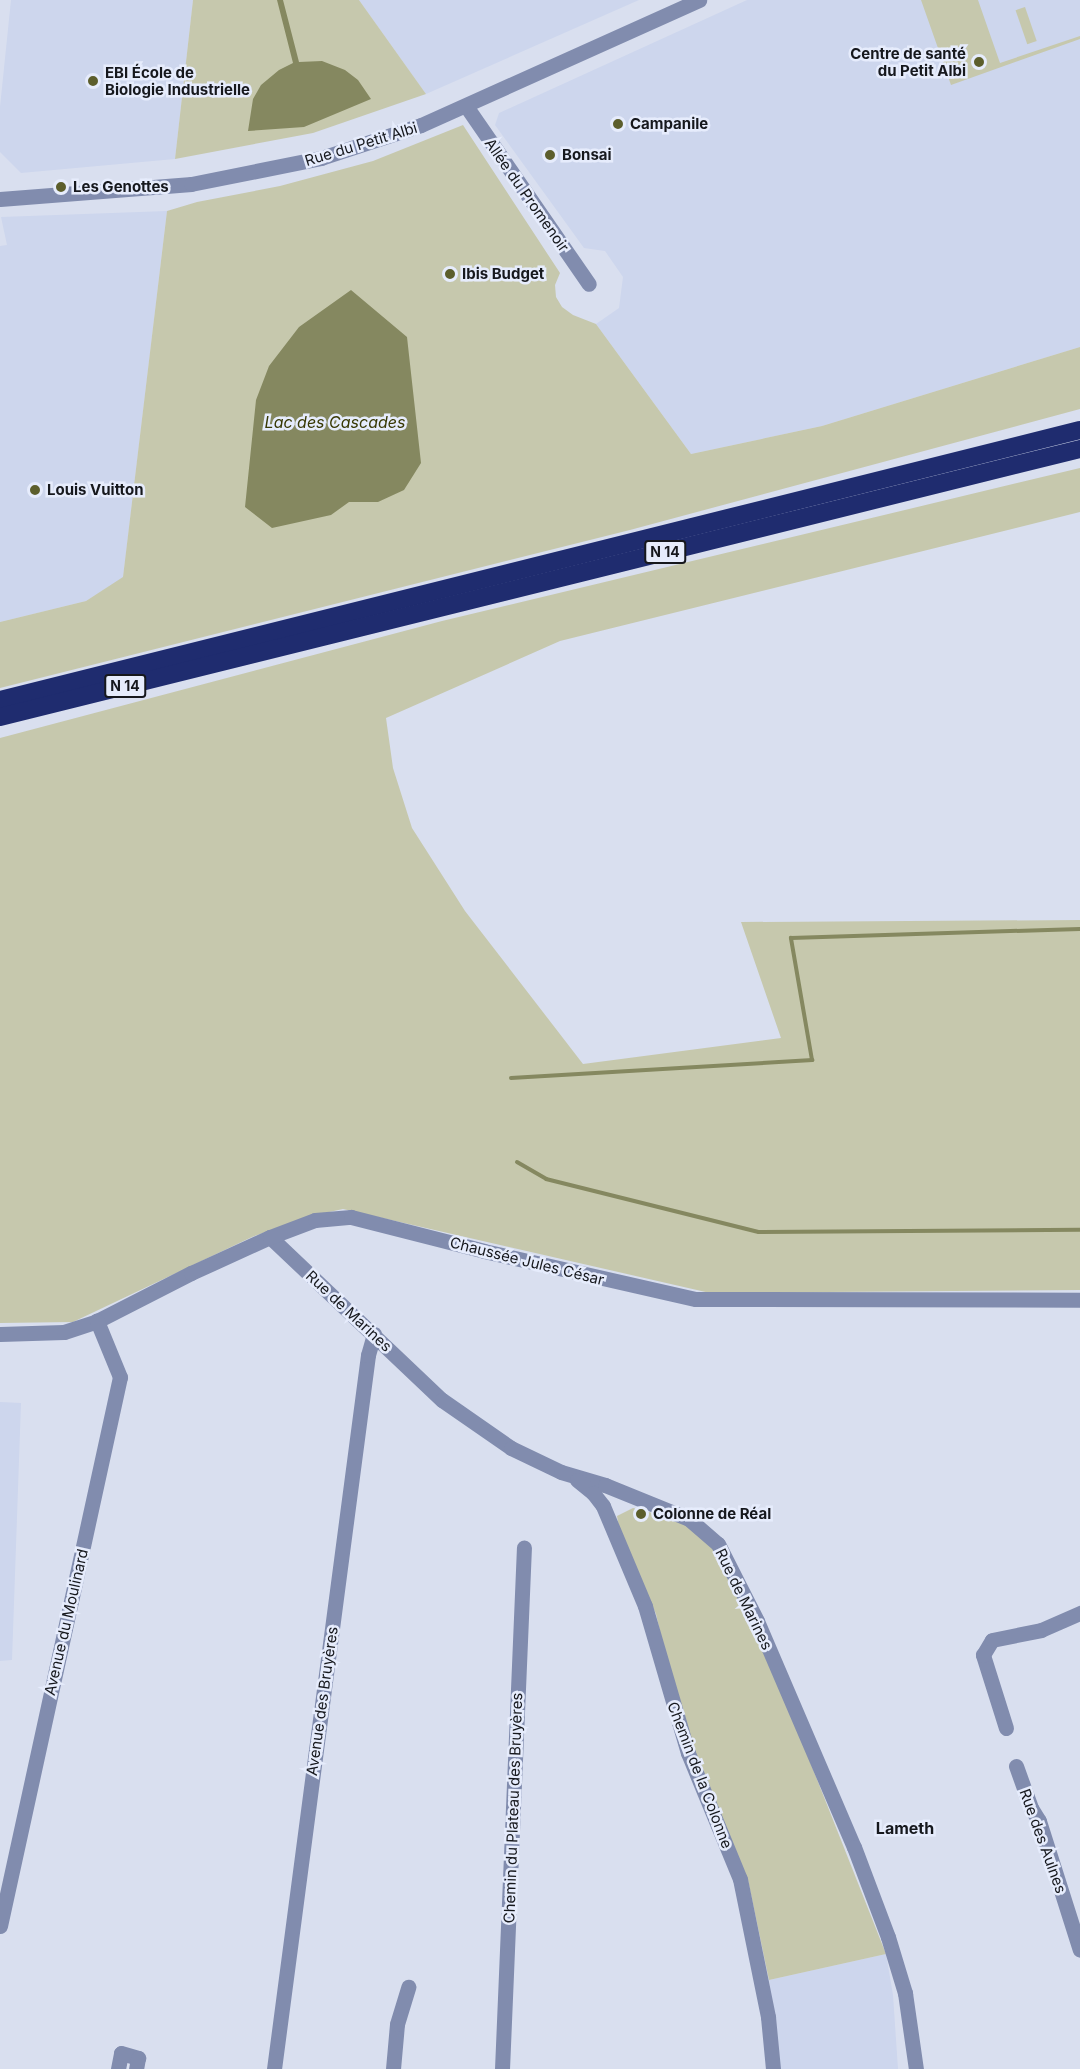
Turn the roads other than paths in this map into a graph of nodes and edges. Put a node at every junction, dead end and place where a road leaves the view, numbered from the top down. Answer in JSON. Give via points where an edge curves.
{"nodes":[{"id":1,"x":699,"y":0,"type":"edge"},
{"id":2,"x":466,"y":106,"type":"junction"},
{"id":3,"x":0,"y":199,"type":"edge"},
{"id":4,"x":589,"y":284,"type":"dead end"},
{"id":5,"x":1080,"y":430,"type":"edge"},
{"id":6,"x":1080,"y":449,"type":"edge"},
{"id":7,"x":0,"y":700,"type":"edge"},
{"id":8,"x":0,"y":717,"type":"edge"},
{"id":9,"x":270,"y":1237,"type":"junction"},
{"id":10,"x":1080,"y":1300,"type":"edge"},
{"id":11,"x":98,"y":1321,"type":"junction"},
{"id":12,"x":0,"y":1334,"type":"edge"},
{"id":13,"x":374,"y":1334,"type":"junction"},
{"id":14,"x":561,"y":1472,"type":"junction"},
{"id":15,"x":524,"y":1547,"type":"dead end"},
{"id":16,"x":1080,"y":1613,"type":"edge"},
{"id":17,"x":1006,"y":1728,"type":"dead end"},
{"id":18,"x":1016,"y":1766,"type":"dead end"},
{"id":19,"x":0,"y":1926,"type":"edge"},
{"id":20,"x":1080,"y":1950,"type":"edge"},
{"id":21,"x":408,"y":1987,"type":"dead end"},
{"id":22,"x":118,"y":2069,"type":"edge"},
{"id":23,"x":136,"y":2069,"type":"edge"},
{"id":24,"x":274,"y":2069,"type":"edge"},
{"id":25,"x":393,"y":2069,"type":"edge"},
{"id":26,"x":502,"y":2069,"type":"edge"},
{"id":27,"x":773,"y":2069,"type":"edge"},
{"id":28,"x":916,"y":2069,"type":"edge"}],
"edges":[{"from":1,"to":2,"type":"street","name":"Rue du Petit Albi"},
{"from":2,"to":3,"type":"street","name":"Rue du Petit Albi","via":[[373,142],[274,169],[191,184]]},
{"from":2,"to":4,"type":"street","name":"Allée du Promenoir"},
{"from":5,"to":7,"type":"highway","number":"N 14"},
{"from":6,"to":8,"type":"highway","number":"N 14"},
{"from":9,"to":10,"type":"street","name":"Chaussée Jules César","via":[[315,1220],[351,1216],[696,1299]]},
{"from":9,"to":11,"type":"street","name":"Chaussée Jules César"},
{"from":9,"to":13,"type":"street","name":"Rue de Marines"},
{"from":11,"to":12,"type":"street","name":"Chaussée Jules César","via":[[64,1332]]},
{"from":11,"to":19,"type":"street","name":"Avenue du Moulinard","via":[[120,1377]]},
{"from":13,"to":14,"type":"street","name":"Rue de Marines","via":[[442,1400],[511,1448]]},
{"from":13,"to":24,"type":"street","name":"Avenue des Bruyères","via":[[366,1366]]},
{"from":14,"to":27,"type":"street","name":"Chemin de la Colonne","via":[[586,1486],[603,1506],[650,1620],[688,1753],[740,1879],[768,2017]]},
{"from":14,"to":28,"type":"street","name":"Rue de Marines","via":[[689,1519],[710,1536],[728,1562],[757,1620],[854,1847],[888,1937],[905,1994]]},
{"from":15,"to":26,"type":"street","name":"Chemin du Plateau des Bruyères"},
{"from":16,"to":17,"type":"street","via":[[1041,1630],[992,1640],[982,1655]]},
{"from":18,"to":20,"type":"street","name":"Rue des Aulnes","via":[[1039,1821]]},
{"from":21,"to":25,"type":"street","via":[[397,2024]]},
{"from":22,"to":23,"type":"street","via":[[121,2053],[138,2058]]}]}
